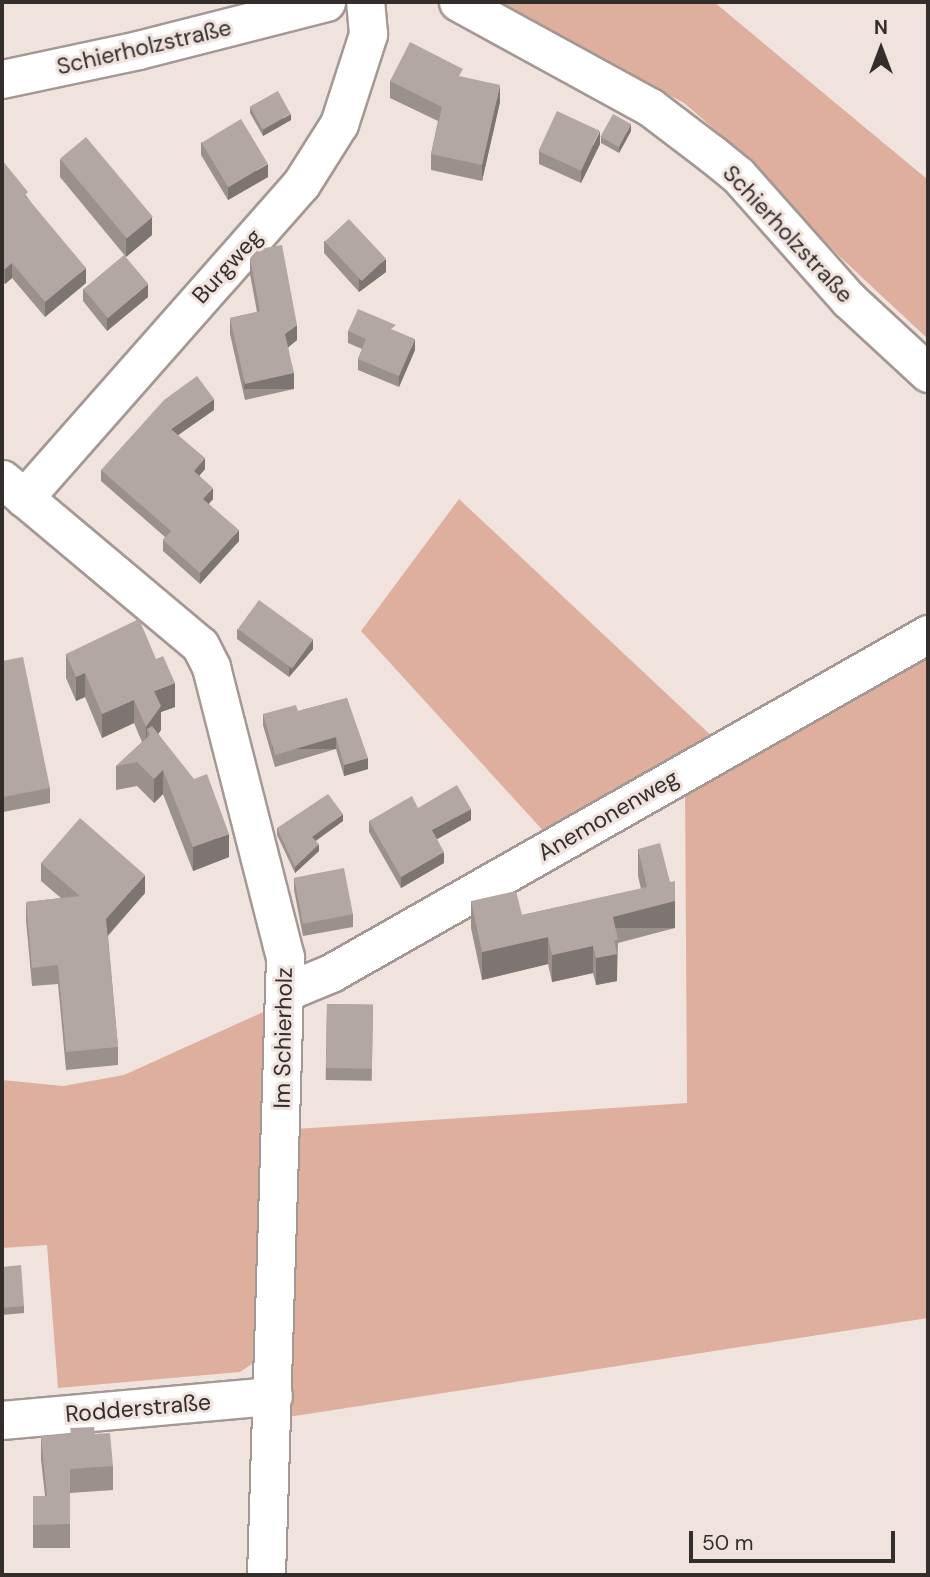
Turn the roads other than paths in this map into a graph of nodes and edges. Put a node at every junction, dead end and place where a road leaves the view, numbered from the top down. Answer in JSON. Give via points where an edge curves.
{"nodes":[{"id":1,"x":326,"y":2,"type":"edge"},
{"id":2,"x":365,"y":2,"type":"edge"},
{"id":3,"x":458,"y":2,"type":"edge"},
{"id":4,"x":2,"y":79,"type":"edge"},
{"id":5,"x":928,"y":373,"type":"edge"},
{"id":6,"x":13,"y":488,"type":"edge"},
{"id":7,"x":928,"y":634,"type":"edge"},
{"id":8,"x":285,"y":992,"type":"junction"},
{"id":9,"x":273,"y":1396,"type":"junction"},
{"id":10,"x":2,"y":1420,"type":"edge"},
{"id":11,"x":266,"y":1575,"type":"edge"}],
"edges":[{"from":1,"to":4,"type":"street","name":"Schierholzstraße"},
{"from":2,"to":6,"type":"street","name":"Burgweg","via":[[368,34],[339,124],[301,184],[159,341]]},
{"from":3,"to":5,"type":"street","name":"Schierholzstraße","via":[[650,107],[712,154],[738,175],[849,300]]},
{"from":6,"to":8,"type":"street","name":"Im Schierholz","via":[[200,645],[211,667],[285,957]]},
{"from":7,"to":8,"type":"street","name":"Anemonenweg","via":[[331,973]]},
{"from":8,"to":9,"type":"street","name":"Im Schierholz"},
{"from":9,"to":10,"type":"street","name":"Rodderstraße"},
{"from":9,"to":11,"type":"street","name":"Im Schierholz"}]}
